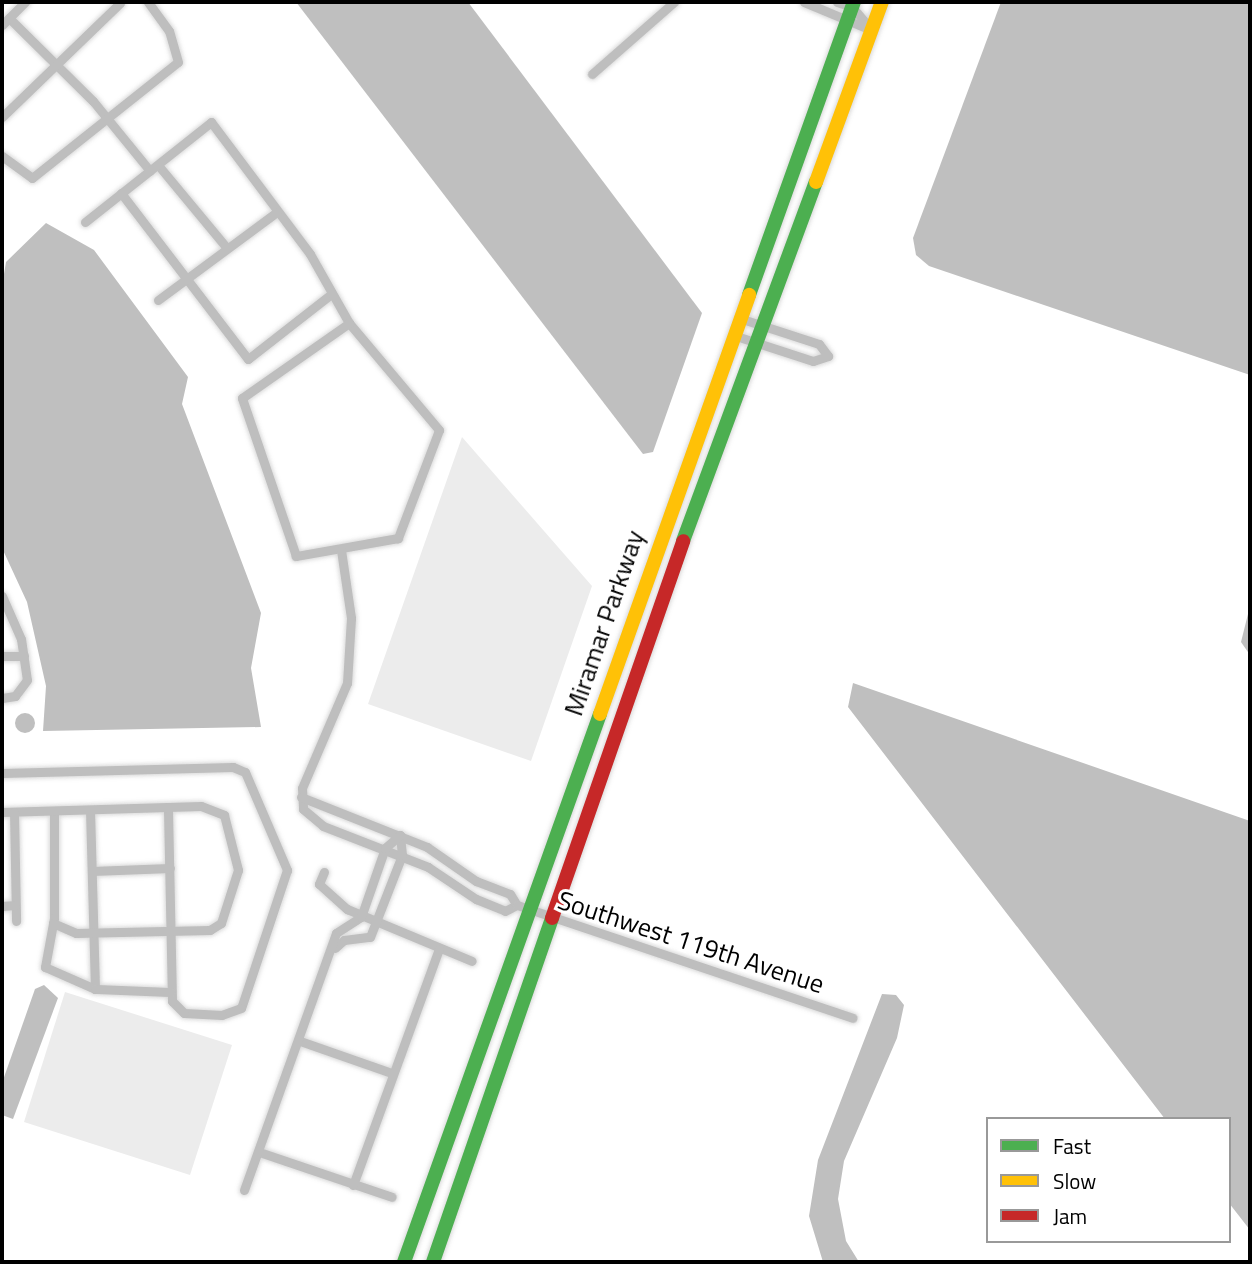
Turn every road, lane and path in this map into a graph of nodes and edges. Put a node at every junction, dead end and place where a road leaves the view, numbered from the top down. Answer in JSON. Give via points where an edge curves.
{"nodes":[{"id":1,"x":25,"y":2,"type":"edge"},
{"id":2,"x":148,"y":2,"type":"edge"},
{"id":3,"x":674,"y":2,"type":"edge"},
{"id":4,"x":804,"y":2,"type":"edge"},
{"id":5,"x":837,"y":2,"type":"edge"},
{"id":6,"x":882,"y":2,"type":"edge"},
{"id":7,"x":120,"y":3,"type":"edge"},
{"id":8,"x":851,"y":10,"type":"edge"},
{"id":9,"x":5,"y":21,"type":"edge"},
{"id":10,"x":872,"y":30,"type":"junction"},
{"id":11,"x":56,"y":62,"type":"junction"},
{"id":12,"x":592,"y":74,"type":"dead end"},
{"id":13,"x":2,"y":117,"type":"edge"},
{"id":14,"x":106,"y":119,"type":"junction"},
{"id":15,"x":2,"y":156,"type":"edge"},
{"id":16,"x":154,"y":168,"type":"junction"},
{"id":17,"x":121,"y":193,"type":"junction"},
{"id":18,"x":277,"y":212,"type":"junction"},
{"id":19,"x":85,"y":222,"type":"dead end"},
{"id":20,"x":226,"y":248,"type":"junction"},
{"id":21,"x":186,"y":276,"type":"junction"},
{"id":22,"x":330,"y":295,"type":"junction"},
{"id":23,"x":158,"y":300,"type":"dead end"},
{"id":24,"x":739,"y":318,"type":"junction"},
{"id":25,"x":349,"y":323,"type":"junction"},
{"id":26,"x":765,"y":326,"type":"junction"},
{"id":27,"x":733,"y":335,"type":"junction"},
{"id":28,"x":758,"y":344,"type":"junction"},
{"id":29,"x":341,"y":550,"type":"junction"},
{"id":30,"x":2,"y":596,"type":"edge"},
{"id":31,"x":2,"y":656,"type":"edge"},
{"id":32,"x":24,"y":656,"type":"junction"},
{"id":33,"x":2,"y":698,"type":"edge"},
{"id":34,"x":2,"y":774,"type":"edge"},
{"id":35,"x":301,"y":797,"type":"junction"},
{"id":36,"x":168,"y":807,"type":"junction"},
{"id":37,"x":90,"y":810,"type":"junction"},
{"id":38,"x":54,"y":811,"type":"junction"},
{"id":39,"x":2,"y":812,"type":"edge"},
{"id":40,"x":14,"y":812,"type":"junction"},
{"id":41,"x":341,"y":815,"type":"junction"},
{"id":42,"x":336,"y":830,"type":"junction"},
{"id":43,"x":400,"y":835,"type":"junction"},
{"id":44,"x":384,"y":848,"type":"junction"},
{"id":45,"x":402,"y":855,"type":"junction"},
{"id":46,"x":170,"y":867,"type":"junction"},
{"id":47,"x":92,"y":871,"type":"junction"},
{"id":48,"x":324,"y":872,"type":"dead end"},
{"id":49,"x":15,"y":905,"type":"junction"},
{"id":50,"x":516,"y":905,"type":"junction"},
{"id":51,"x":2,"y":906,"type":"edge"},
{"id":52,"x":531,"y":910,"type":"junction"},
{"id":53,"x":361,"y":917,"type":"junction"},
{"id":54,"x":556,"y":920,"type":"junction"},
{"id":55,"x":16,"y":921,"type":"dead end"},
{"id":56,"x":53,"y":923,"type":"junction"},
{"id":57,"x":375,"y":924,"type":"junction"},
{"id":58,"x":171,"y":931,"type":"junction"},
{"id":59,"x":93,"y":932,"type":"junction"},
{"id":60,"x":335,"y":948,"type":"junction"},
{"id":61,"x":439,"y":949,"type":"junction"},
{"id":62,"x":472,"y":961,"type":"dead end"},
{"id":63,"x":95,"y":989,"type":"junction"},
{"id":64,"x":171,"y":992,"type":"junction"},
{"id":65,"x":853,"y":1018,"type":"dead end"},
{"id":66,"x":300,"y":1041,"type":"junction"},
{"id":67,"x":392,"y":1073,"type":"junction"},
{"id":68,"x":259,"y":1152,"type":"junction"},
{"id":69,"x":352,"y":1185,"type":"junction"},
{"id":70,"x":244,"y":1190,"type":"dead end"},
{"id":71,"x":391,"y":1197,"type":"dead end"},
{"id":72,"x":404,"y":1262,"type":"edge"},
{"id":73,"x":433,"y":1262,"type":"edge"}],
"edges":[{"from":1,"to":9,"type":"street"},
{"from":2,"to":14,"type":"street","via":[[169,31],[178,62]]},
{"from":3,"to":12,"type":"street"},
{"from":4,"to":8,"type":"street"},
{"from":5,"to":8,"type":"street"},
{"from":6,"to":10,"type":"main road","name":"Miramar Parkway"},
{"from":7,"to":11,"type":"street"},
{"from":8,"to":10,"type":"street"},
{"from":8,"to":10,"type":"street"},
{"from":8,"to":24,"type":"main road","name":"Miramar Parkway"},
{"from":9,"to":11,"type":"street"},
{"from":10,"to":26,"type":"main road","name":"Miramar Parkway"},
{"from":11,"to":13,"type":"street"},
{"from":11,"to":14,"type":"street"},
{"from":14,"to":15,"type":"street","via":[[29,177]]},
{"from":14,"to":16,"type":"street"},
{"from":16,"to":17,"type":"street"},
{"from":16,"to":18,"type":"street","via":[[211,122]]},
{"from":16,"to":20,"type":"street"},
{"from":17,"to":19,"type":"street"},
{"from":17,"to":21,"type":"street"},
{"from":18,"to":20,"type":"street"},
{"from":18,"to":22,"type":"street"},
{"from":20,"to":21,"type":"street"},
{"from":21,"to":22,"type":"street","via":[[248,359]]},
{"from":21,"to":23,"type":"street"},
{"from":22,"to":25,"type":"street"},
{"from":24,"to":26,"type":"street"},
{"from":24,"to":27,"type":"main road","name":"Miramar Parkway"},
{"from":25,"to":29,"type":"street","via":[[439,430],[398,538]]},
{"from":25,"to":29,"type":"street","via":[[242,398],[296,556]]},
{"from":26,"to":28,"type":"main road","name":"Miramar Parkway"},
{"from":26,"to":28,"type":"street","via":[[819,344],[828,356],[813,361]]},
{"from":27,"to":28,"type":"street"},
{"from":27,"to":52,"type":"main road","name":"Miramar Parkway"},
{"from":28,"to":54,"type":"main road","name":"Miramar Parkway","via":[[678,555]]},
{"from":29,"to":35,"type":"street","via":[[351,618],[347,684]]},
{"from":30,"to":32,"type":"street"},
{"from":31,"to":32,"type":"street"},
{"from":32,"to":33,"type":"street","via":[[23,690]]},
{"from":34,"to":64,"type":"street","via":[[233,767],[244,772],[287,870],[241,1008],[184,1013],[174,1007]]},
{"from":35,"to":41,"type":"street","name":"Southwest 119th Avenue"},
{"from":35,"to":42,"type":"street","name":"Southwest 119th Avenue","via":[[310,818]]},
{"from":36,"to":37,"type":"street"},
{"from":36,"to":46,"type":"street"},
{"from":36,"to":58,"type":"street","via":[[214,808],[224,815],[238,870],[222,923],[211,930]]},
{"from":37,"to":38,"type":"street"},
{"from":37,"to":47,"type":"street"},
{"from":38,"to":40,"type":"street"},
{"from":38,"to":56,"type":"street"},
{"from":39,"to":40,"type":"street"},
{"from":40,"to":49,"type":"street"},
{"from":41,"to":42,"type":"street"},
{"from":41,"to":43,"type":"street","name":"Southwest 119th Avenue"},
{"from":42,"to":44,"type":"street","name":"Southwest 119th Avenue"},
{"from":43,"to":44,"type":"street"},
{"from":43,"to":45,"type":"street"},
{"from":43,"to":50,"type":"street","name":"Southwest 119th Avenue","via":[[510,894]]},
{"from":44,"to":45,"type":"street","name":"Southwest 119th Avenue"},
{"from":44,"to":53,"type":"street"},
{"from":45,"to":50,"type":"street","name":"Southwest 119th Avenue","via":[[476,899],[505,911]]},
{"from":45,"to":57,"type":"street"},
{"from":46,"to":47,"type":"street"},
{"from":46,"to":58,"type":"street"},
{"from":47,"to":59,"type":"street"},
{"from":48,"to":53,"type":"street","via":[[319,884]]},
{"from":49,"to":51,"type":"street"},
{"from":49,"to":55,"type":"street"},
{"from":50,"to":52,"type":"street","name":"Southwest 119th Avenue"},
{"from":52,"to":54,"type":"street","name":"Southwest 119th Avenue"},
{"from":52,"to":72,"type":"main road","name":"Miramar Parkway"},
{"from":53,"to":57,"type":"street"},
{"from":53,"to":60,"type":"street","via":[[340,928]]},
{"from":54,"to":65,"type":"street","name":"Southwest 119th Avenue"},
{"from":54,"to":73,"type":"main road","name":"Miramar Parkway"},
{"from":56,"to":59,"type":"street","via":[[64,931]]},
{"from":56,"to":63,"type":"street","via":[[45,967]]},
{"from":57,"to":60,"type":"street","via":[[365,940],[344,940]]},
{"from":57,"to":61,"type":"street"},
{"from":58,"to":59,"type":"street"},
{"from":58,"to":64,"type":"street"},
{"from":59,"to":63,"type":"street"},
{"from":60,"to":66,"type":"street"},
{"from":61,"to":62,"type":"street"},
{"from":61,"to":67,"type":"street"},
{"from":63,"to":64,"type":"street"},
{"from":66,"to":67,"type":"street"},
{"from":66,"to":68,"type":"street"},
{"from":67,"to":69,"type":"street"},
{"from":68,"to":69,"type":"street"},
{"from":68,"to":70,"type":"street"},
{"from":69,"to":71,"type":"street"}]}
